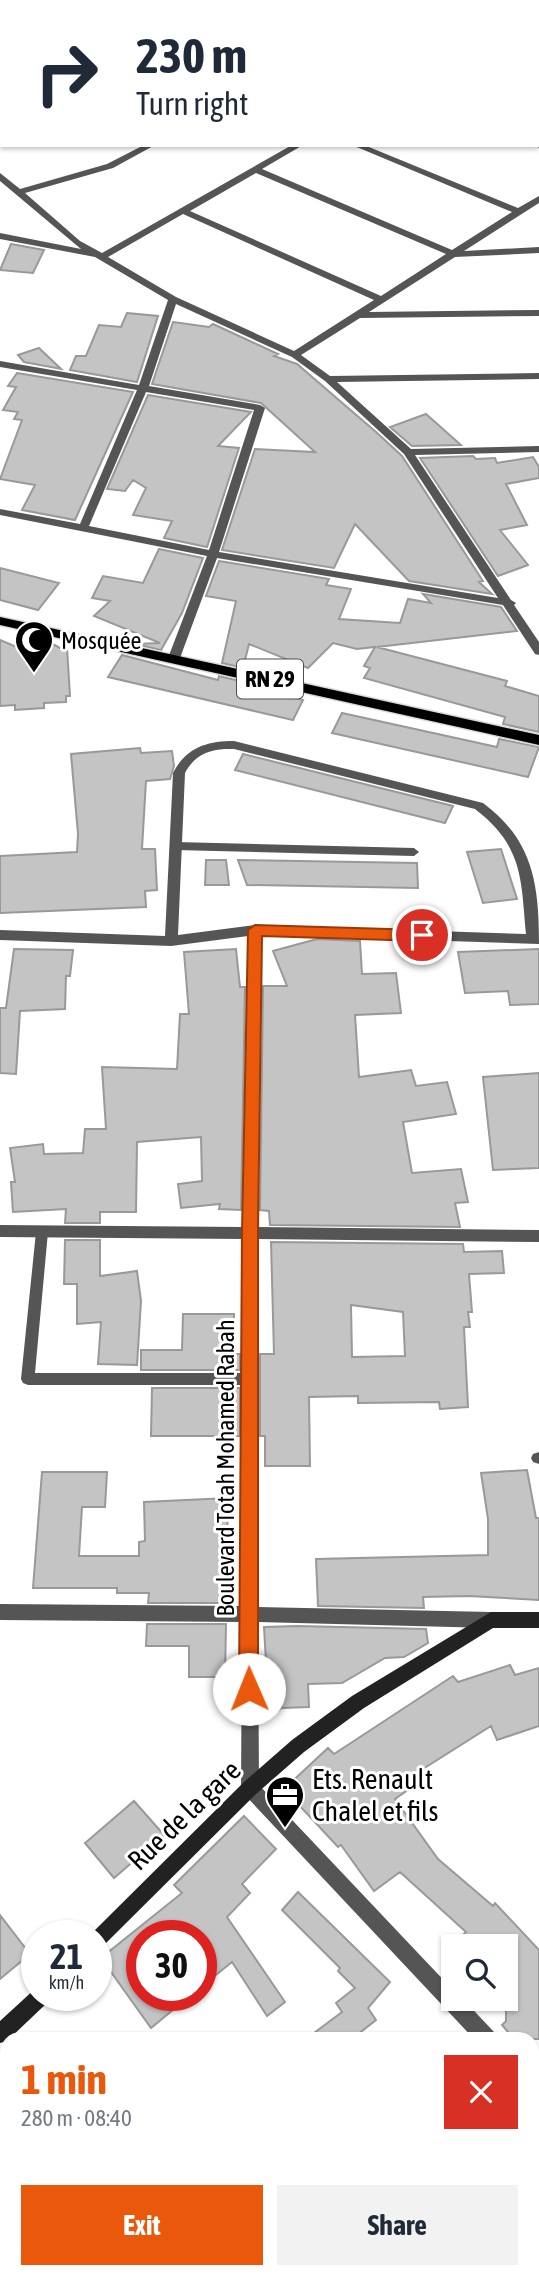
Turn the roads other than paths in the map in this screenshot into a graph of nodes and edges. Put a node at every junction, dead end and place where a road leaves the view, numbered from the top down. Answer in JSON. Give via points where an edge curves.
{"nodes":[{"id":1,"x":147,"y":147,"type":"edge"},
{"id":2,"x":296,"y":147,"type":"edge"},
{"id":3,"x":361,"y":147,"type":"edge"},
{"id":4,"x":256,"y":170,"type":"junction"},
{"id":5,"x":0,"y":176,"type":"edge"},
{"id":6,"x":19,"y":192,"type":"junction"},
{"id":7,"x":539,"y":200,"type":"edge"},
{"id":8,"x":183,"y":211,"type":"junction"},
{"id":9,"x":519,"y":212,"type":"junction"},
{"id":10,"x":0,"y":230,"type":"edge"},
{"id":11,"x":0,"y":236,"type":"edge"},
{"id":12,"x":18,"y":238,"type":"junction"},
{"id":13,"x":539,"y":250,"type":"edge"},
{"id":14,"x":453,"y":254,"type":"junction"},
{"id":15,"x":103,"y":256,"type":"junction"},
{"id":16,"x":173,"y":299,"type":"junction"},
{"id":17,"x":382,"y":300,"type":"junction"},
{"id":18,"x":539,"y":313,"type":"edge"},
{"id":19,"x":358,"y":315,"type":"junction"},
{"id":20,"x":295,"y":355,"type":"junction"},
{"id":21,"x":0,"y":364,"type":"edge"},
{"id":22,"x":539,"y":376,"type":"edge"},
{"id":23,"x":328,"y":379,"type":"junction"},
{"id":24,"x":143,"y":388,"type":"junction"},
{"id":25,"x":539,"y":449,"type":"edge"},
{"id":26,"x":408,"y":452,"type":"junction"},
{"id":27,"x":0,"y":512,"type":"edge"},
{"id":28,"x":83,"y":529,"type":"junction"},
{"id":29,"x":212,"y":554,"type":"junction"},
{"id":30,"x":510,"y":603,"type":"junction"},
{"id":31,"x":0,"y":621,"type":"edge"},
{"id":32,"x":539,"y":651,"type":"edge"},
{"id":33,"x":174,"y":658,"type":"junction"},
{"id":34,"x":539,"y":740,"type":"edge"},
{"id":35,"x":175,"y":846,"type":"junction"},
{"id":36,"x":414,"y":852,"type":"dead end"},
{"id":37,"x":255,"y":930,"type":"junction"},
{"id":38,"x":0,"y":936,"type":"edge"},
{"id":39,"x":536,"y":939,"type":"edge"},
{"id":40,"x":171,"y":941,"type":"junction"},
{"id":41,"x":0,"y":1231,"type":"edge"},
{"id":42,"x":42,"y":1232,"type":"junction"},
{"id":43,"x":250,"y":1232,"type":"junction"},
{"id":44,"x":539,"y":1236,"type":"edge"},
{"id":45,"x":251,"y":1379,"type":"junction"},
{"id":46,"x":0,"y":1612,"type":"edge"},
{"id":47,"x":248,"y":1614,"type":"junction"},
{"id":48,"x":491,"y":1620,"type":"junction"},
{"id":49,"x":539,"y":1620,"type":"edge"},
{"id":50,"x":250,"y":1788,"type":"junction"},
{"id":51,"x":112,"y":1925,"type":"edge"},
{"id":52,"x":25,"y":2011,"type":"edge"},
{"id":53,"x":3,"y":2032,"type":"edge"},
{"id":54,"x":480,"y":2032,"type":"edge"}],
"edges":[{"from":1,"to":6,"type":"street","via":[[110,166]]},
{"from":2,"to":4,"type":"street"},
{"from":3,"to":9,"type":"street"},
{"from":4,"to":8,"type":"street"},
{"from":4,"to":14,"type":"street"},
{"from":5,"to":6,"type":"street"},
{"from":6,"to":15,"type":"street","via":[[77,243]]},
{"from":7,"to":9,"type":"street"},
{"from":8,"to":15,"type":"street"},
{"from":8,"to":17,"type":"street"},
{"from":9,"to":14,"type":"street"},
{"from":10,"to":12,"type":"street"},
{"from":11,"to":12,"type":"street"},
{"from":12,"to":15,"type":"street"},
{"from":13,"to":14,"type":"street"},
{"from":14,"to":17,"type":"street"},
{"from":15,"to":16,"type":"street"},
{"from":16,"to":20,"type":"street"},
{"from":16,"to":24,"type":"street"},
{"from":17,"to":19,"type":"street"},
{"from":18,"to":19,"type":"street"},
{"from":19,"to":20,"type":"street"},
{"from":20,"to":23,"type":"street"},
{"from":21,"to":24,"type":"street"},
{"from":22,"to":23,"type":"street"},
{"from":23,"to":26,"type":"street"},
{"from":24,"to":28,"type":"street"},
{"from":24,"to":29,"type":"street","via":[[260,408]]},
{"from":25,"to":26,"type":"street"},
{"from":26,"to":30,"type":"street"},
{"from":27,"to":28,"type":"street"},
{"from":28,"to":29,"type":"street"},
{"from":29,"to":30,"type":"street"},
{"from":29,"to":33,"type":"street"},
{"from":30,"to":32,"type":"street"},
{"from":31,"to":33,"type":"main road","number":"RN 29"},
{"from":33,"to":34,"type":"main road","number":"RN 29"},
{"from":35,"to":36,"type":"lane"},
{"from":35,"to":39,"type":"street","via":[[179,773],[184,760],[218,744],[479,806],[512,834],[525,862]]},
{"from":35,"to":40,"type":"street"},
{"from":37,"to":39,"type":"street"},
{"from":37,"to":40,"type":"street"},
{"from":37,"to":43,"type":"street","name":"Boulevard Totah Mohamed Rabah"},
{"from":38,"to":40,"type":"street"},
{"from":41,"to":42,"type":"street"},
{"from":42,"to":43,"type":"street"},
{"from":42,"to":45,"type":"lane","via":[[28,1379]]},
{"from":43,"to":44,"type":"street"},
{"from":43,"to":45,"type":"street","name":"Boulevard Totah Mohamed Rabah"},
{"from":45,"to":47,"type":"street","name":"Boulevard Totah Mohamed Rabah"},
{"from":46,"to":47,"type":"street"},
{"from":47,"to":48,"type":"street"},
{"from":47,"to":50,"type":"street","name":"Boulevard Totah Mohamed Rabah"},
{"from":48,"to":49,"type":"main road"},
{"from":48,"to":50,"type":"main road","name":"Rue de la gare","via":[[358,1702]]},
{"from":50,"to":51,"type":"main road","name":"Rue de la gare"},
{"from":50,"to":54,"type":"street"},
{"from":52,"to":53,"type":"main road"}]}
